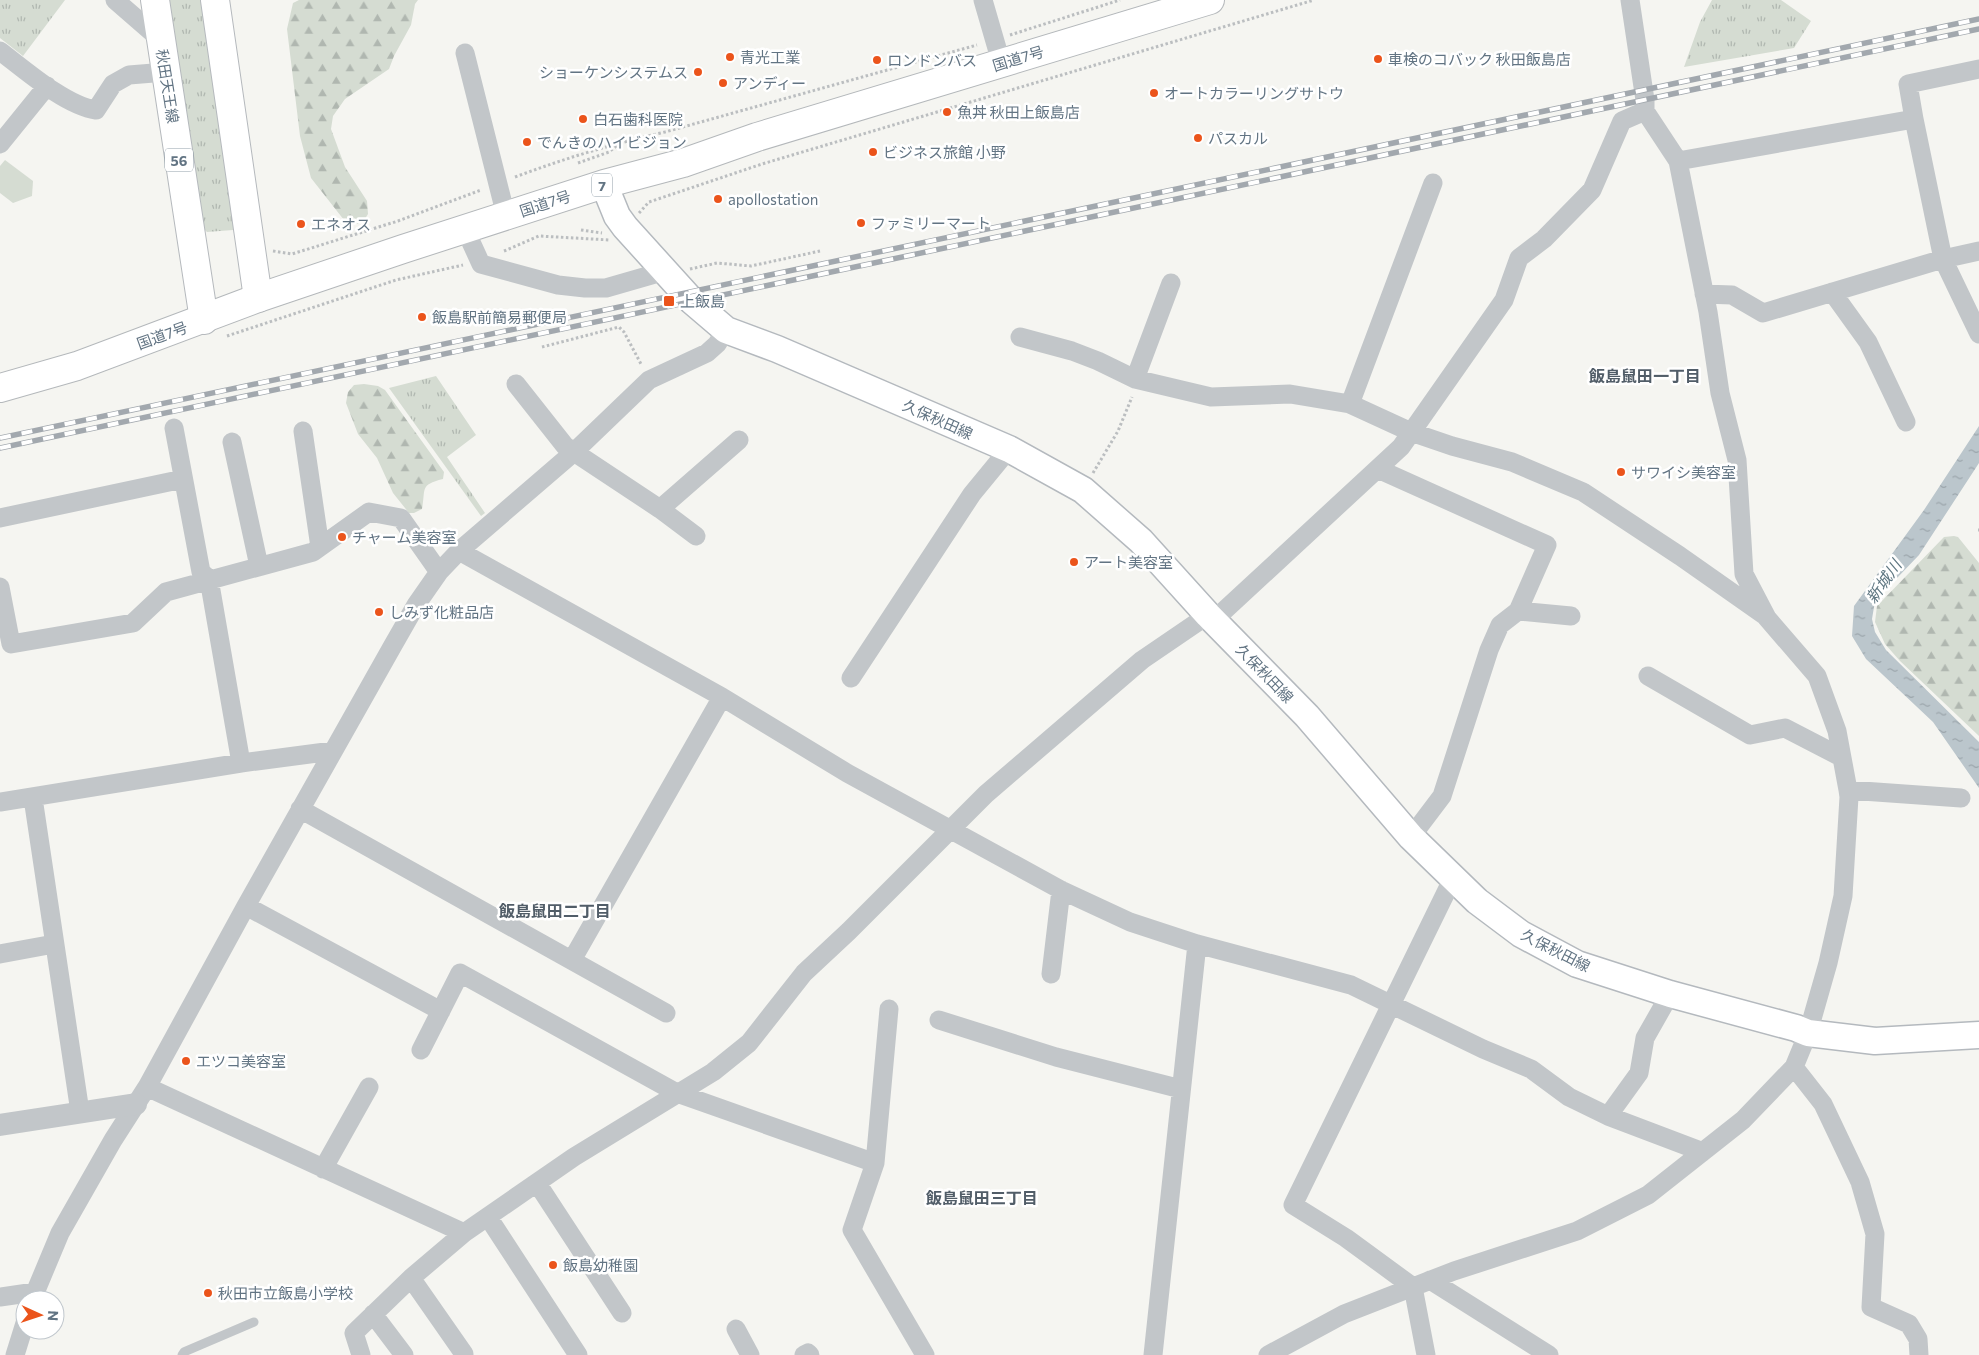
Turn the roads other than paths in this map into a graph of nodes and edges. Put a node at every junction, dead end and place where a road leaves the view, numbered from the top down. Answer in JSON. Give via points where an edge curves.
{"nodes":[{"id":1,"x":115,"y":0,"type":"edge"},
{"id":2,"x":155,"y":0,"type":"edge"},
{"id":3,"x":215,"y":0,"type":"edge"},
{"id":4,"x":982,"y":0,"type":"edge"},
{"id":5,"x":1210,"y":0,"type":"edge"},
{"id":6,"x":1630,"y":0,"type":"edge"},
{"id":7,"x":161,"y":40,"type":"junction"},
{"id":8,"x":0,"y":51,"type":"edge"},
{"id":9,"x":998,"y":51,"type":"junction"},
{"id":10,"x":465,"y":53,"type":"dead end"},
{"id":11,"x":1979,"y":69,"type":"edge"},
{"id":12,"x":166,"y":72,"type":"junction"},
{"id":13,"x":47,"y":86,"type":"junction"},
{"id":14,"x":1645,"y":111,"type":"junction"},
{"id":15,"x":1914,"y":119,"type":"junction"},
{"id":16,"x":0,"y":144,"type":"edge"},
{"id":17,"x":1678,"y":161,"type":"junction"},
{"id":18,"x":1433,"y":183,"type":"dead end"},
{"id":19,"x":604,"y":184,"type":"junction"},
{"id":20,"x":506,"y":216,"type":"junction"},
{"id":21,"x":465,"y":229,"type":"junction"},
{"id":22,"x":1979,"y":251,"type":"edge"},
{"id":23,"x":1943,"y":259,"type":"junction"},
{"id":24,"x":666,"y":272,"type":"junction"},
{"id":25,"x":1171,"y":283,"type":"dead end"},
{"id":26,"x":1832,"y":292,"type":"junction"},
{"id":27,"x":1704,"y":294,"type":"junction"},
{"id":28,"x":258,"y":298,"type":"junction"},
{"id":29,"x":211,"y":329,"type":"junction"},
{"id":30,"x":726,"y":330,"type":"junction"},
{"id":31,"x":1979,"y":334,"type":"edge"},
{"id":32,"x":1020,"y":337,"type":"dead end"},
{"id":33,"x":1135,"y":379,"type":"junction"},
{"id":34,"x":516,"y":384,"type":"dead end"},
{"id":35,"x":0,"y":388,"type":"edge"},
{"id":36,"x":1350,"y":404,"type":"junction"},
{"id":37,"x":1906,"y":422,"type":"dead end"},
{"id":38,"x":174,"y":428,"type":"dead end"},
{"id":39,"x":303,"y":431,"type":"dead end"},
{"id":40,"x":1411,"y":432,"type":"junction"},
{"id":41,"x":739,"y":440,"type":"dead end"},
{"id":42,"x":232,"y":442,"type":"dead end"},
{"id":43,"x":1008,"y":449,"type":"junction"},
{"id":44,"x":574,"y":452,"type":"junction"},
{"id":45,"x":1378,"y":469,"type":"junction"},
{"id":46,"x":183,"y":479,"type":"junction"},
{"id":47,"x":660,"y":509,"type":"junction"},
{"id":48,"x":0,"y":518,"type":"edge"},
{"id":49,"x":696,"y":536,"type":"dead end"},
{"id":50,"x":320,"y":547,"type":"junction"},
{"id":51,"x":459,"y":551,"type":"junction"},
{"id":52,"x":259,"y":566,"type":"junction"},
{"id":53,"x":439,"y":572,"type":"junction"},
{"id":54,"x":209,"y":579,"type":"junction"},
{"id":55,"x":0,"y":590,"type":"edge"},
{"id":56,"x":1518,"y":611,"type":"junction"},
{"id":57,"x":1571,"y":616,"type":"dead end"},
{"id":58,"x":1211,"y":618,"type":"junction"},
{"id":59,"x":1767,"y":618,"type":"junction"},
{"id":60,"x":1648,"y":676,"type":"dead end"},
{"id":61,"x":851,"y":678,"type":"dead end"},
{"id":62,"x":722,"y":697,"type":"junction"},
{"id":63,"x":333,"y":751,"type":"junction"},
{"id":64,"x":1842,"y":757,"type":"junction"},
{"id":65,"x":241,"y":763,"type":"junction"},
{"id":66,"x":1848,"y":790,"type":"junction"},
{"id":67,"x":33,"y":798,"type":"junction"},
{"id":68,"x":1961,"y":798,"type":"dead end"},
{"id":69,"x":0,"y":802,"type":"edge"},
{"id":70,"x":300,"y":810,"type":"junction"},
{"id":71,"x":949,"y":830,"type":"junction"},
{"id":72,"x":1410,"y":837,"type":"junction"},
{"id":73,"x":1453,"y":878,"type":"junction"},
{"id":74,"x":1061,"y":890,"type":"junction"},
{"id":75,"x":246,"y":906,"type":"junction"},
{"id":76,"x":54,"y":944,"type":"junction"},
{"id":77,"x":1197,"y":944,"type":"junction"},
{"id":78,"x":0,"y":954,"type":"edge"},
{"id":79,"x":572,"y":960,"type":"junction"},
{"id":80,"x":1051,"y":974,"type":"dead end"},
{"id":81,"x":1670,"y":994,"type":"junction"},
{"id":82,"x":1390,"y":1003,"type":"junction"},
{"id":83,"x":889,"y":1009,"type":"dead end"},
{"id":84,"x":441,"y":1011,"type":"junction"},
{"id":85,"x":666,"y":1013,"type":"dead end"},
{"id":86,"x":939,"y":1020,"type":"dead end"},
{"id":87,"x":1808,"y":1033,"type":"junction"},
{"id":88,"x":1979,"y":1036,"type":"edge"},
{"id":89,"x":421,"y":1050,"type":"dead end"},
{"id":90,"x":1794,"y":1067,"type":"junction"},
{"id":91,"x":368,"y":1087,"type":"dead end"},
{"id":92,"x":1181,"y":1089,"type":"junction"},
{"id":93,"x":677,"y":1093,"type":"junction"},
{"id":94,"x":141,"y":1096,"type":"junction"},
{"id":95,"x":80,"y":1112,"type":"junction"},
{"id":96,"x":1608,"y":1116,"type":"junction"},
{"id":97,"x":0,"y":1125,"type":"edge"},
{"id":98,"x":1703,"y":1152,"type":"junction"},
{"id":99,"x":875,"y":1163,"type":"junction"},
{"id":100,"x":323,"y":1169,"type":"junction"},
{"id":101,"x":537,"y":1183,"type":"junction"},
{"id":102,"x":488,"y":1217,"type":"junction"},
{"id":103,"x":464,"y":1234,"type":"junction"},
{"id":104,"x":412,"y":1278,"type":"junction"},
{"id":105,"x":1421,"y":1284,"type":"junction"},
{"id":106,"x":36,"y":1290,"type":"edge"},
{"id":107,"x":0,"y":1297,"type":"edge"},
{"id":108,"x":15,"y":1297,"type":"edge"},
{"id":109,"x":622,"y":1313,"type":"dead end"},
{"id":110,"x":374,"y":1314,"type":"junction"},
{"id":111,"x":254,"y":1322,"type":"dead end"},
{"id":112,"x":736,"y":1329,"type":"dead end"},
{"id":113,"x":20,"y":1340,"type":"edge"},
{"id":114,"x":464,"y":1354,"type":"edge"},
{"id":115,"x":15,"y":1355,"type":"edge"},
{"id":116,"x":182,"y":1355,"type":"edge"},
{"id":117,"x":361,"y":1355,"type":"edge"},
{"id":118,"x":404,"y":1355,"type":"edge"},
{"id":119,"x":578,"y":1355,"type":"edge"},
{"id":120,"x":750,"y":1355,"type":"edge"},
{"id":121,"x":804,"y":1355,"type":"edge"},
{"id":122,"x":810,"y":1355,"type":"edge"},
{"id":123,"x":925,"y":1355,"type":"edge"},
{"id":124,"x":1153,"y":1355,"type":"edge"},
{"id":125,"x":1268,"y":1355,"type":"edge"},
{"id":126,"x":1426,"y":1355,"type":"edge"},
{"id":127,"x":1549,"y":1355,"type":"edge"},
{"id":128,"x":1919,"y":1355,"type":"edge"}],
"edges":[{"from":1,"to":7,"type":"street"},
{"from":2,"to":7,"type":"main road","name":"秋田天王線","number":"56"},
{"from":3,"to":28,"type":"main road"},
{"from":4,"to":9,"type":"street"},
{"from":5,"to":9,"type":"main road","name":"国道7号","number":"7"},
{"from":6,"to":14,"type":"street"},
{"from":7,"to":12,"type":"main road","name":"秋田天王線","number":"56"},
{"from":8,"to":13,"type":"street"},
{"from":9,"to":19,"type":"main road","name":"国道7号","number":"7","via":[[682,163]]},
{"from":10,"to":20,"type":"street"},
{"from":11,"to":15,"type":"street","via":[[1908,84]]},
{"from":12,"to":13,"type":"street","via":[[129,75],[112,84],[96,110],[83,108]]},
{"from":12,"to":29,"type":"main road","name":"秋田天王線","number":"56"},
{"from":13,"to":16,"type":"street"},
{"from":14,"to":17,"type":"street"},
{"from":14,"to":40,"type":"street","via":[[1622,121],[1592,190],[1544,239],[1519,258],[1504,300]]},
{"from":15,"to":17,"type":"street"},
{"from":15,"to":23,"type":"street"},
{"from":17,"to":27,"type":"street"},
{"from":18,"to":36,"type":"street"},
{"from":19,"to":20,"type":"main road","name":"国道7号","number":"7"},
{"from":19,"to":24,"type":"main road","name":"久保秋田線","via":[[616,216],[615,230]]},
{"from":20,"to":21,"type":"main road","name":"国道7号","number":"7"},
{"from":21,"to":24,"type":"street","via":[[481,264],[558,285],[606,288]]},
{"from":21,"to":28,"type":"main road","name":"国道7号","number":"7"},
{"from":22,"to":23,"type":"street"},
{"from":23,"to":26,"type":"street"},
{"from":23,"to":31,"type":"street"},
{"from":24,"to":30,"type":"main road","name":"久保秋田線","via":[[692,302]]},
{"from":25,"to":33,"type":"street"},
{"from":26,"to":27,"type":"street","via":[[1763,312],[1732,295]]},
{"from":26,"to":37,"type":"street","via":[[1868,342]]},
{"from":27,"to":59,"type":"street","via":[[1720,393],[1737,460],[1744,574]]},
{"from":28,"to":29,"type":"main road","name":"国道7号","number":"7"},
{"from":29,"to":35,"type":"main road","name":"国道7号","number":"7"},
{"from":30,"to":43,"type":"main road","name":"久保秋田線"},
{"from":30,"to":44,"type":"street","via":[[706,353],[649,380]]},
{"from":32,"to":33,"type":"street","via":[[1072,351]]},
{"from":33,"to":36,"type":"street","via":[[1211,397],[1290,394]]},
{"from":34,"to":44,"type":"street","via":[[565,446]]},
{"from":36,"to":40,"type":"street"},
{"from":38,"to":46,"type":"street"},
{"from":39,"to":50,"type":"street"},
{"from":40,"to":45,"type":"street","via":[[1401,447]]},
{"from":40,"to":59,"type":"street","via":[[1512,462],[1583,492]]},
{"from":41,"to":47,"type":"street"},
{"from":42,"to":52,"type":"street"},
{"from":43,"to":58,"type":"main road","name":"久保秋田線","via":[[1083,490],[1141,541]]},
{"from":43,"to":61,"type":"street","via":[[972,494]]},
{"from":44,"to":47,"type":"street"},
{"from":44,"to":51,"type":"street"},
{"from":45,"to":56,"type":"street","via":[[1547,545]]},
{"from":45,"to":58,"type":"street"},
{"from":46,"to":48,"type":"street"},
{"from":46,"to":54,"type":"street","via":[[201,572]]},
{"from":47,"to":49,"type":"street"},
{"from":50,"to":52,"type":"street","via":[[313,552]]},
{"from":50,"to":53,"type":"street","via":[[370,512],[401,518]]},
{"from":51,"to":53,"type":"street"},
{"from":51,"to":62,"type":"street"},
{"from":52,"to":54,"type":"street"},
{"from":53,"to":63,"type":"street","via":[[416,605]]},
{"from":54,"to":55,"type":"street","via":[[166,592],[133,623],[11,644]]},
{"from":54,"to":65,"type":"street"},
{"from":56,"to":57,"type":"street"},
{"from":56,"to":72,"type":"street","via":[[1500,625],[1489,650],[1442,796]]},
{"from":58,"to":71,"type":"street","via":[[1142,660],[986,794]]},
{"from":58,"to":72,"type":"main road","name":"久保秋田線","via":[[1307,716]]},
{"from":59,"to":64,"type":"street","via":[[1817,676]]},
{"from":60,"to":64,"type":"street","via":[[1750,735],[1785,728]]},
{"from":62,"to":71,"type":"street"},
{"from":62,"to":79,"type":"street"},
{"from":63,"to":65,"type":"street"},
{"from":63,"to":70,"type":"street"},
{"from":64,"to":66,"type":"street"},
{"from":65,"to":67,"type":"street"},
{"from":66,"to":68,"type":"street"},
{"from":66,"to":87,"type":"street","via":[[1843,896]]},
{"from":67,"to":69,"type":"street"},
{"from":67,"to":76,"type":"street"},
{"from":70,"to":75,"type":"street"},
{"from":70,"to":79,"type":"street"},
{"from":71,"to":74,"type":"street"},
{"from":71,"to":93,"type":"street","via":[[804,973],[749,1043],[713,1072]]},
{"from":72,"to":73,"type":"main road","name":"久保秋田線"},
{"from":73,"to":81,"type":"main road","name":"久保秋田線","via":[[1521,934],[1577,964]]},
{"from":73,"to":82,"type":"street"},
{"from":74,"to":77,"type":"street","via":[[1130,922]]},
{"from":74,"to":80,"type":"street"},
{"from":75,"to":84,"type":"street"},
{"from":75,"to":94,"type":"street"},
{"from":76,"to":78,"type":"street"},
{"from":76,"to":95,"type":"street"},
{"from":77,"to":82,"type":"street","via":[[1351,984]]},
{"from":77,"to":92,"type":"street"},
{"from":79,"to":85,"type":"street"},
{"from":81,"to":87,"type":"main road","name":"久保秋田線"},
{"from":81,"to":96,"type":"street","via":[[1645,1038],[1639,1073]]},
{"from":82,"to":96,"type":"street","via":[[1531,1069],[1569,1097]]},
{"from":82,"to":105,"type":"street","via":[[1294,1205]]},
{"from":83,"to":99,"type":"street"},
{"from":84,"to":89,"type":"street"},
{"from":84,"to":93,"type":"street","via":[[460,973]]},
{"from":86,"to":92,"type":"street","via":[[1056,1057]]},
{"from":87,"to":88,"type":"main road","name":"久保秋田線","via":[[1875,1041]]},
{"from":87,"to":90,"type":"street"},
{"from":90,"to":98,"type":"street","via":[[1743,1120]]},
{"from":90,"to":128,"type":"street","via":[[1823,1104],[1860,1182],[1875,1234],[1871,1307],[1909,1324],[1918,1339]]},
{"from":91,"to":100,"type":"street"},
{"from":92,"to":124,"type":"street"},
{"from":93,"to":99,"type":"street"},
{"from":93,"to":101,"type":"street"},
{"from":94,"to":95,"type":"street"},
{"from":94,"to":100,"type":"street"},
{"from":94,"to":106,"type":"street","via":[[60,1233]]},
{"from":95,"to":97,"type":"street"},
{"from":96,"to":98,"type":"street"},
{"from":98,"to":105,"type":"street","via":[[1648,1195],[1577,1231]]},
{"from":99,"to":123,"type":"street","via":[[852,1230]]},
{"from":100,"to":103,"type":"street"},
{"from":101,"to":102,"type":"street"},
{"from":101,"to":109,"type":"street"},
{"from":102,"to":103,"type":"street"},
{"from":102,"to":119,"type":"street"},
{"from":103,"to":104,"type":"street"},
{"from":104,"to":110,"type":"street"},
{"from":104,"to":114,"type":"street"},
{"from":105,"to":125,"type":"street","via":[[1344,1314]]},
{"from":105,"to":126,"type":"street"},
{"from":105,"to":127,"type":"street"},
{"from":107,"to":108,"type":"street"},
{"from":110,"to":117,"type":"street","via":[[354,1333]]},
{"from":110,"to":118,"type":"street"},
{"from":111,"to":116,"type":"lane"},
{"from":112,"to":120,"type":"street"},
{"from":113,"to":115,"type":"street"},
{"from":121,"to":122,"type":"street"}]}
